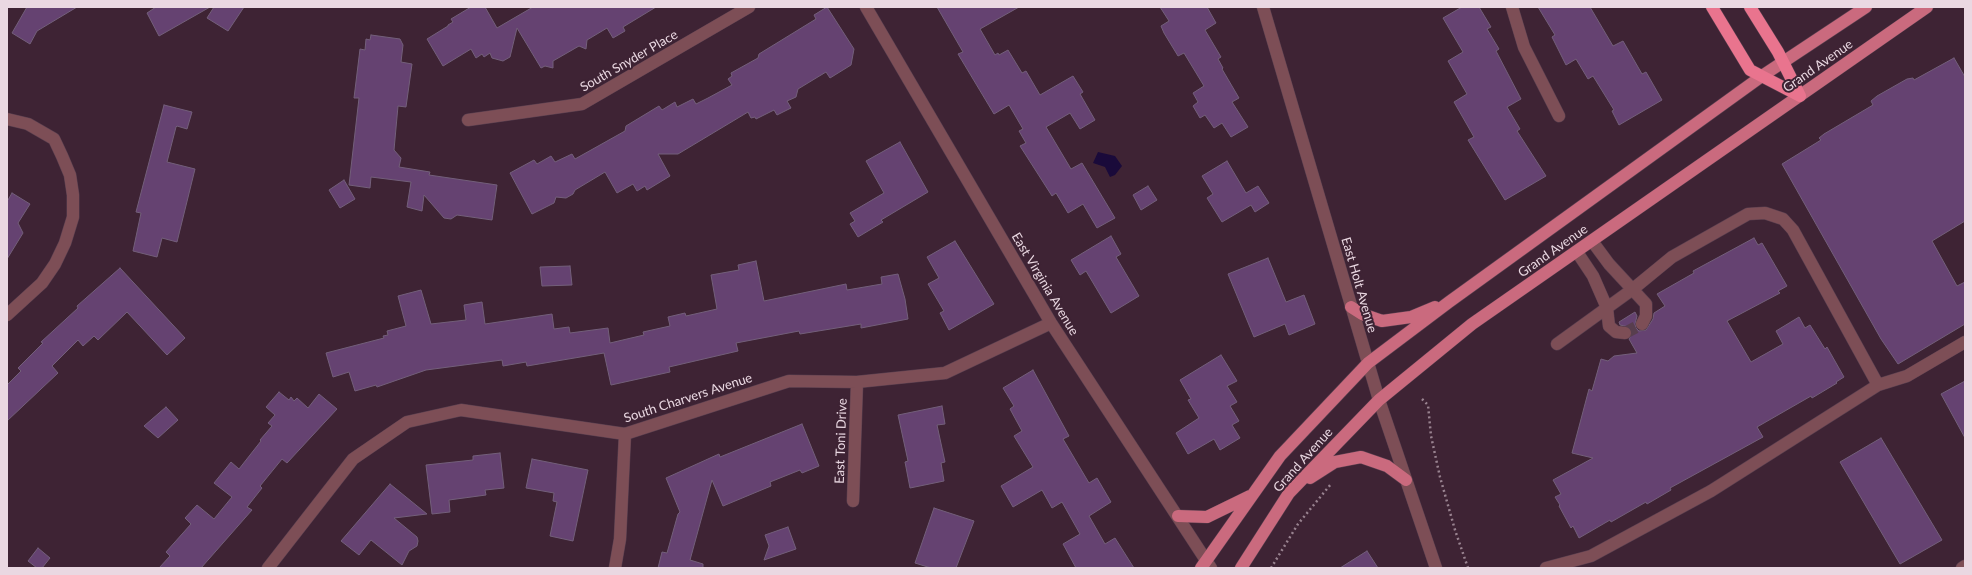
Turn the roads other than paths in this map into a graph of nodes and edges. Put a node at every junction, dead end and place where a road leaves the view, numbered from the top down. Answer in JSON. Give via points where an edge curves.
{"nodes":[{"id":1,"x":748,"y":7,"type":"edge"},
{"id":2,"x":866,"y":7,"type":"edge"},
{"id":3,"x":1263,"y":7,"type":"edge"},
{"id":4,"x":1512,"y":7,"type":"edge"},
{"id":5,"x":1712,"y":7,"type":"edge"},
{"id":6,"x":1750,"y":7,"type":"edge"},
{"id":7,"x":1866,"y":7,"type":"edge"},
{"id":8,"x":1927,"y":7,"type":"edge"},
{"id":9,"x":1783,"y":62,"type":"junction"},
{"id":10,"x":1762,"y":76,"type":"junction"},
{"id":11,"x":1800,"y":96,"type":"junction"},
{"id":12,"x":1559,"y":116,"type":"dead end"},
{"id":13,"x":7,"y":119,"type":"edge"},
{"id":14,"x":468,"y":120,"type":"dead end"},
{"id":15,"x":1592,"y":241,"type":"junction"},
{"id":16,"x":1577,"y":252,"type":"junction"},
{"id":17,"x":1634,"y":289,"type":"junction"},
{"id":18,"x":1450,"y":302,"type":"junction"},
{"id":19,"x":1351,"y":307,"type":"junction"},
{"id":20,"x":1607,"y":308,"type":"junction"},
{"id":21,"x":7,"y":315,"type":"edge"},
{"id":22,"x":1051,"y":323,"type":"junction"},
{"id":23,"x":1642,"y":324,"type":"dead end"},
{"id":24,"x":1625,"y":333,"type":"dead end"},
{"id":25,"x":1965,"y":342,"type":"edge"},
{"id":26,"x":1557,"y":344,"type":"dead end"},
{"id":27,"x":1368,"y":364,"type":"junction"},
{"id":28,"x":857,"y":382,"type":"junction"},
{"id":29,"x":1878,"y":385,"type":"junction"},
{"id":30,"x":1379,"y":400,"type":"junction"},
{"id":31,"x":626,"y":434,"type":"junction"},
{"id":32,"x":1406,"y":480,"type":"junction"},
{"id":33,"x":1295,"y":487,"type":"junction"},
{"id":34,"x":1253,"y":494,"type":"junction"},
{"id":35,"x":853,"y":501,"type":"dead end"},
{"id":36,"x":1178,"y":516,"type":"junction"},
{"id":37,"x":1206,"y":565,"type":"edge"},
{"id":38,"x":1965,"y":566,"type":"edge"},
{"id":39,"x":268,"y":568,"type":"edge"},
{"id":40,"x":615,"y":568,"type":"edge"},
{"id":41,"x":1241,"y":568,"type":"edge"},
{"id":42,"x":1436,"y":568,"type":"edge"},
{"id":43,"x":1546,"y":568,"type":"edge"},
{"id":44,"x":1962,"y":568,"type":"edge"}],
"edges":[{"from":1,"to":14,"type":"street","name":"South Snyder Place","via":[[582,104]]},
{"from":2,"to":22,"type":"street","name":"East Virginia Avenue"},
{"from":3,"to":19,"type":"street","name":"East Holt Avenue"},
{"from":4,"to":12,"type":"street","via":[[1524,47]]},
{"from":5,"to":10,"type":"highway","via":[[1750,70]]},
{"from":6,"to":9,"type":"highway"},
{"from":7,"to":9,"type":"main road","name":"Grand Avenue"},
{"from":8,"to":11,"type":"main road","name":"Grand Avenue"},
{"from":9,"to":10,"type":"main road","name":"Grand Avenue"},
{"from":9,"to":11,"type":"highway"},
{"from":10,"to":11,"type":"highway"},
{"from":10,"to":18,"type":"main road","name":"Grand Avenue"},
{"from":11,"to":15,"type":"main road","name":"Grand Avenue"},
{"from":13,"to":21,"type":"street","via":[[28,124],[54,139],[70,175],[73,195],[73,217],[56,264],[42,283]]},
{"from":15,"to":16,"type":"main road","name":"Grand Avenue"},
{"from":15,"to":17,"type":"street","via":[[1609,264]]},
{"from":16,"to":20,"type":"street","via":[[1593,276]]},
{"from":16,"to":30,"type":"main road","name":"Grand Avenue","via":[[1472,324]]},
{"from":17,"to":20,"type":"street"},
{"from":17,"to":23,"type":"street","via":[[1646,304],[1646,316]]},
{"from":17,"to":29,"type":"street","via":[[1672,257],[1748,214],[1765,213],[1783,219],[1793,230]]},
{"from":18,"to":19,"type":"main road","via":[[1411,317],[1382,321]]},
{"from":18,"to":27,"type":"main road","name":"Grand Avenue"},
{"from":19,"to":27,"type":"street","name":"East Holt Avenue"},
{"from":20,"to":24,"type":"street","via":[[1609,326],[1616,332]]},
{"from":20,"to":26,"type":"street"},
{"from":22,"to":28,"type":"street","name":"South Charvers Avenue","via":[[945,373]]},
{"from":22,"to":36,"type":"street","name":"East Virginia Avenue"},
{"from":25,"to":29,"type":"street","via":[[1907,376]]},
{"from":27,"to":30,"type":"street","name":"East Holt Avenue"},
{"from":27,"to":34,"type":"main road","name":"Grand Avenue","via":[[1280,456]]},
{"from":28,"to":31,"type":"street","name":"South Charvers Avenue","via":[[789,381]]},
{"from":28,"to":35,"type":"street","name":"East Toni Drive"},
{"from":29,"to":43,"type":"street","via":[[1711,491],[1591,556]]},
{"from":30,"to":32,"type":"street","name":"East Holt Avenue"},
{"from":30,"to":33,"type":"main road","name":"Grand Avenue"},
{"from":31,"to":39,"type":"street","name":"South Charvers Avenue","via":[[461,410],[407,422],[353,459]]},
{"from":31,"to":40,"type":"street","via":[[620,539]]},
{"from":32,"to":33,"type":"main road","via":[[1387,466],[1361,457],[1336,462]]},
{"from":32,"to":42,"type":"street","name":"East Holt Avenue"},
{"from":33,"to":41,"type":"main road","name":"Grand Avenue"},
{"from":34,"to":36,"type":"main road","via":[[1207,516]]},
{"from":34,"to":37,"type":"main road","name":"Grand Avenue"},
{"from":36,"to":37,"type":"street","name":"East Virginia Avenue"},
{"from":38,"to":44,"type":"street"}]}
